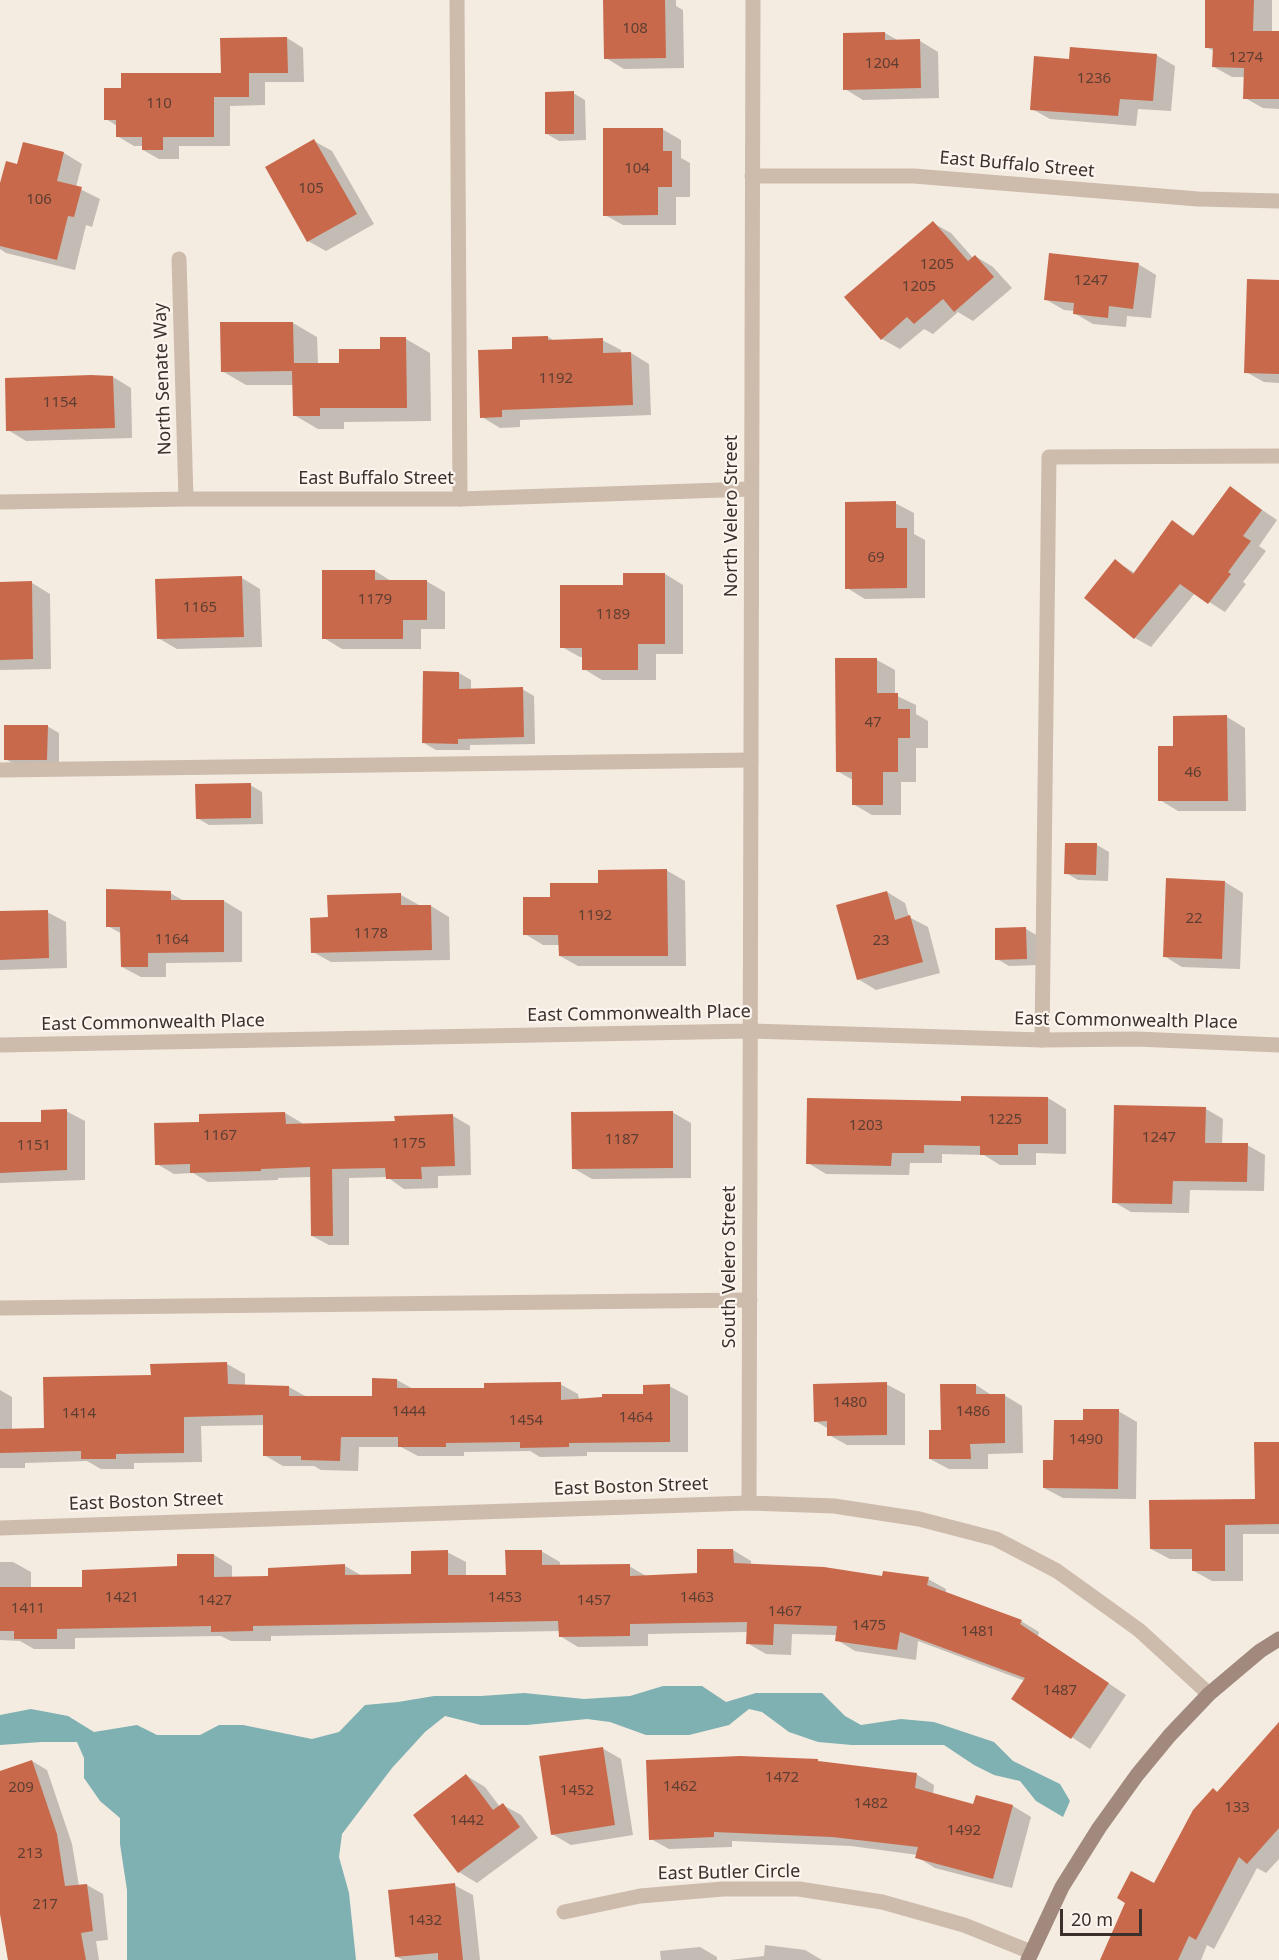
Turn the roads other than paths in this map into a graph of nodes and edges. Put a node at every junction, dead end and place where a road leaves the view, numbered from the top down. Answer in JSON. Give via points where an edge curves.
{"nodes":[{"id":1,"x":456,"y":0,"type":"edge"},
{"id":2,"x":753,"y":0,"type":"edge"},
{"id":3,"x":752,"y":176,"type":"junction"},
{"id":4,"x":1279,"y":201,"type":"edge"},
{"id":5,"x":179,"y":259,"type":"dead end"},
{"id":6,"x":1279,"y":456,"type":"edge"},
{"id":7,"x":751,"y":489,"type":"junction"},
{"id":8,"x":186,"y":499,"type":"junction"},
{"id":9,"x":460,"y":499,"type":"junction"},
{"id":10,"x":0,"y":502,"type":"edge"},
{"id":11,"x":751,"y":760,"type":"junction"},
{"id":12,"x":0,"y":770,"type":"edge"},
{"id":13,"x":751,"y":1031,"type":"junction"},
{"id":14,"x":1042,"y":1040,"type":"junction"},
{"id":15,"x":0,"y":1045,"type":"edge"},
{"id":16,"x":1279,"y":1045,"type":"edge"},
{"id":17,"x":750,"y":1300,"type":"junction"},
{"id":18,"x":0,"y":1308,"type":"edge"},
{"id":19,"x":749,"y":1503,"type":"junction"},
{"id":20,"x":0,"y":1527,"type":"edge"},
{"id":21,"x":1279,"y":1639,"type":"edge"},
{"id":22,"x":1209,"y":1694,"type":"junction"},
{"id":23,"x":564,"y":1912,"type":"dead end"},
{"id":24,"x":1030,"y":1956,"type":"edge"}],
"edges":[{"from":1,"to":9,"type":"street"},
{"from":2,"to":3,"type":"street","name":"North Velero Street"},
{"from":3,"to":4,"type":"street","name":"East Buffalo Street","via":[[914,176],[1198,199]]},
{"from":3,"to":7,"type":"street","name":"North Velero Street"},
{"from":5,"to":8,"type":"street","name":"North Senate Way"},
{"from":6,"to":14,"type":"street","via":[[1049,457]]},
{"from":7,"to":9,"type":"street","name":"East Buffalo Street"},
{"from":7,"to":11,"type":"street","name":"North Velero Street"},
{"from":8,"to":9,"type":"street","name":"East Buffalo Street"},
{"from":8,"to":10,"type":"street","name":"East Buffalo Street"},
{"from":11,"to":12,"type":"street"},
{"from":11,"to":13,"type":"street","name":"North Velero Street"},
{"from":13,"to":14,"type":"street","name":"East Commonwealth Place"},
{"from":13,"to":15,"type":"street","name":"East Commonwealth Place"},
{"from":13,"to":17,"type":"street","name":"South Velero Street"},
{"from":14,"to":16,"type":"street","name":"East Commonwealth Place"},
{"from":17,"to":18,"type":"street"},
{"from":17,"to":19,"type":"street","name":"South Velero Street"},
{"from":19,"to":20,"type":"street","name":"East Boston Street"},
{"from":19,"to":22,"type":"street","name":"East Boston Street","via":[[834,1506],[908,1517],[996,1539],[1057,1570],[1139,1630]]},
{"from":21,"to":22,"type":"street"},
{"from":22,"to":24,"type":"street","via":[[1157,1751],[1099,1828],[1062,1887]]},
{"from":23,"to":24,"type":"street","name":"East Butler Circle","via":[[640,1896],[723,1889],[799,1889],[882,1902],[964,1925]]}]}
